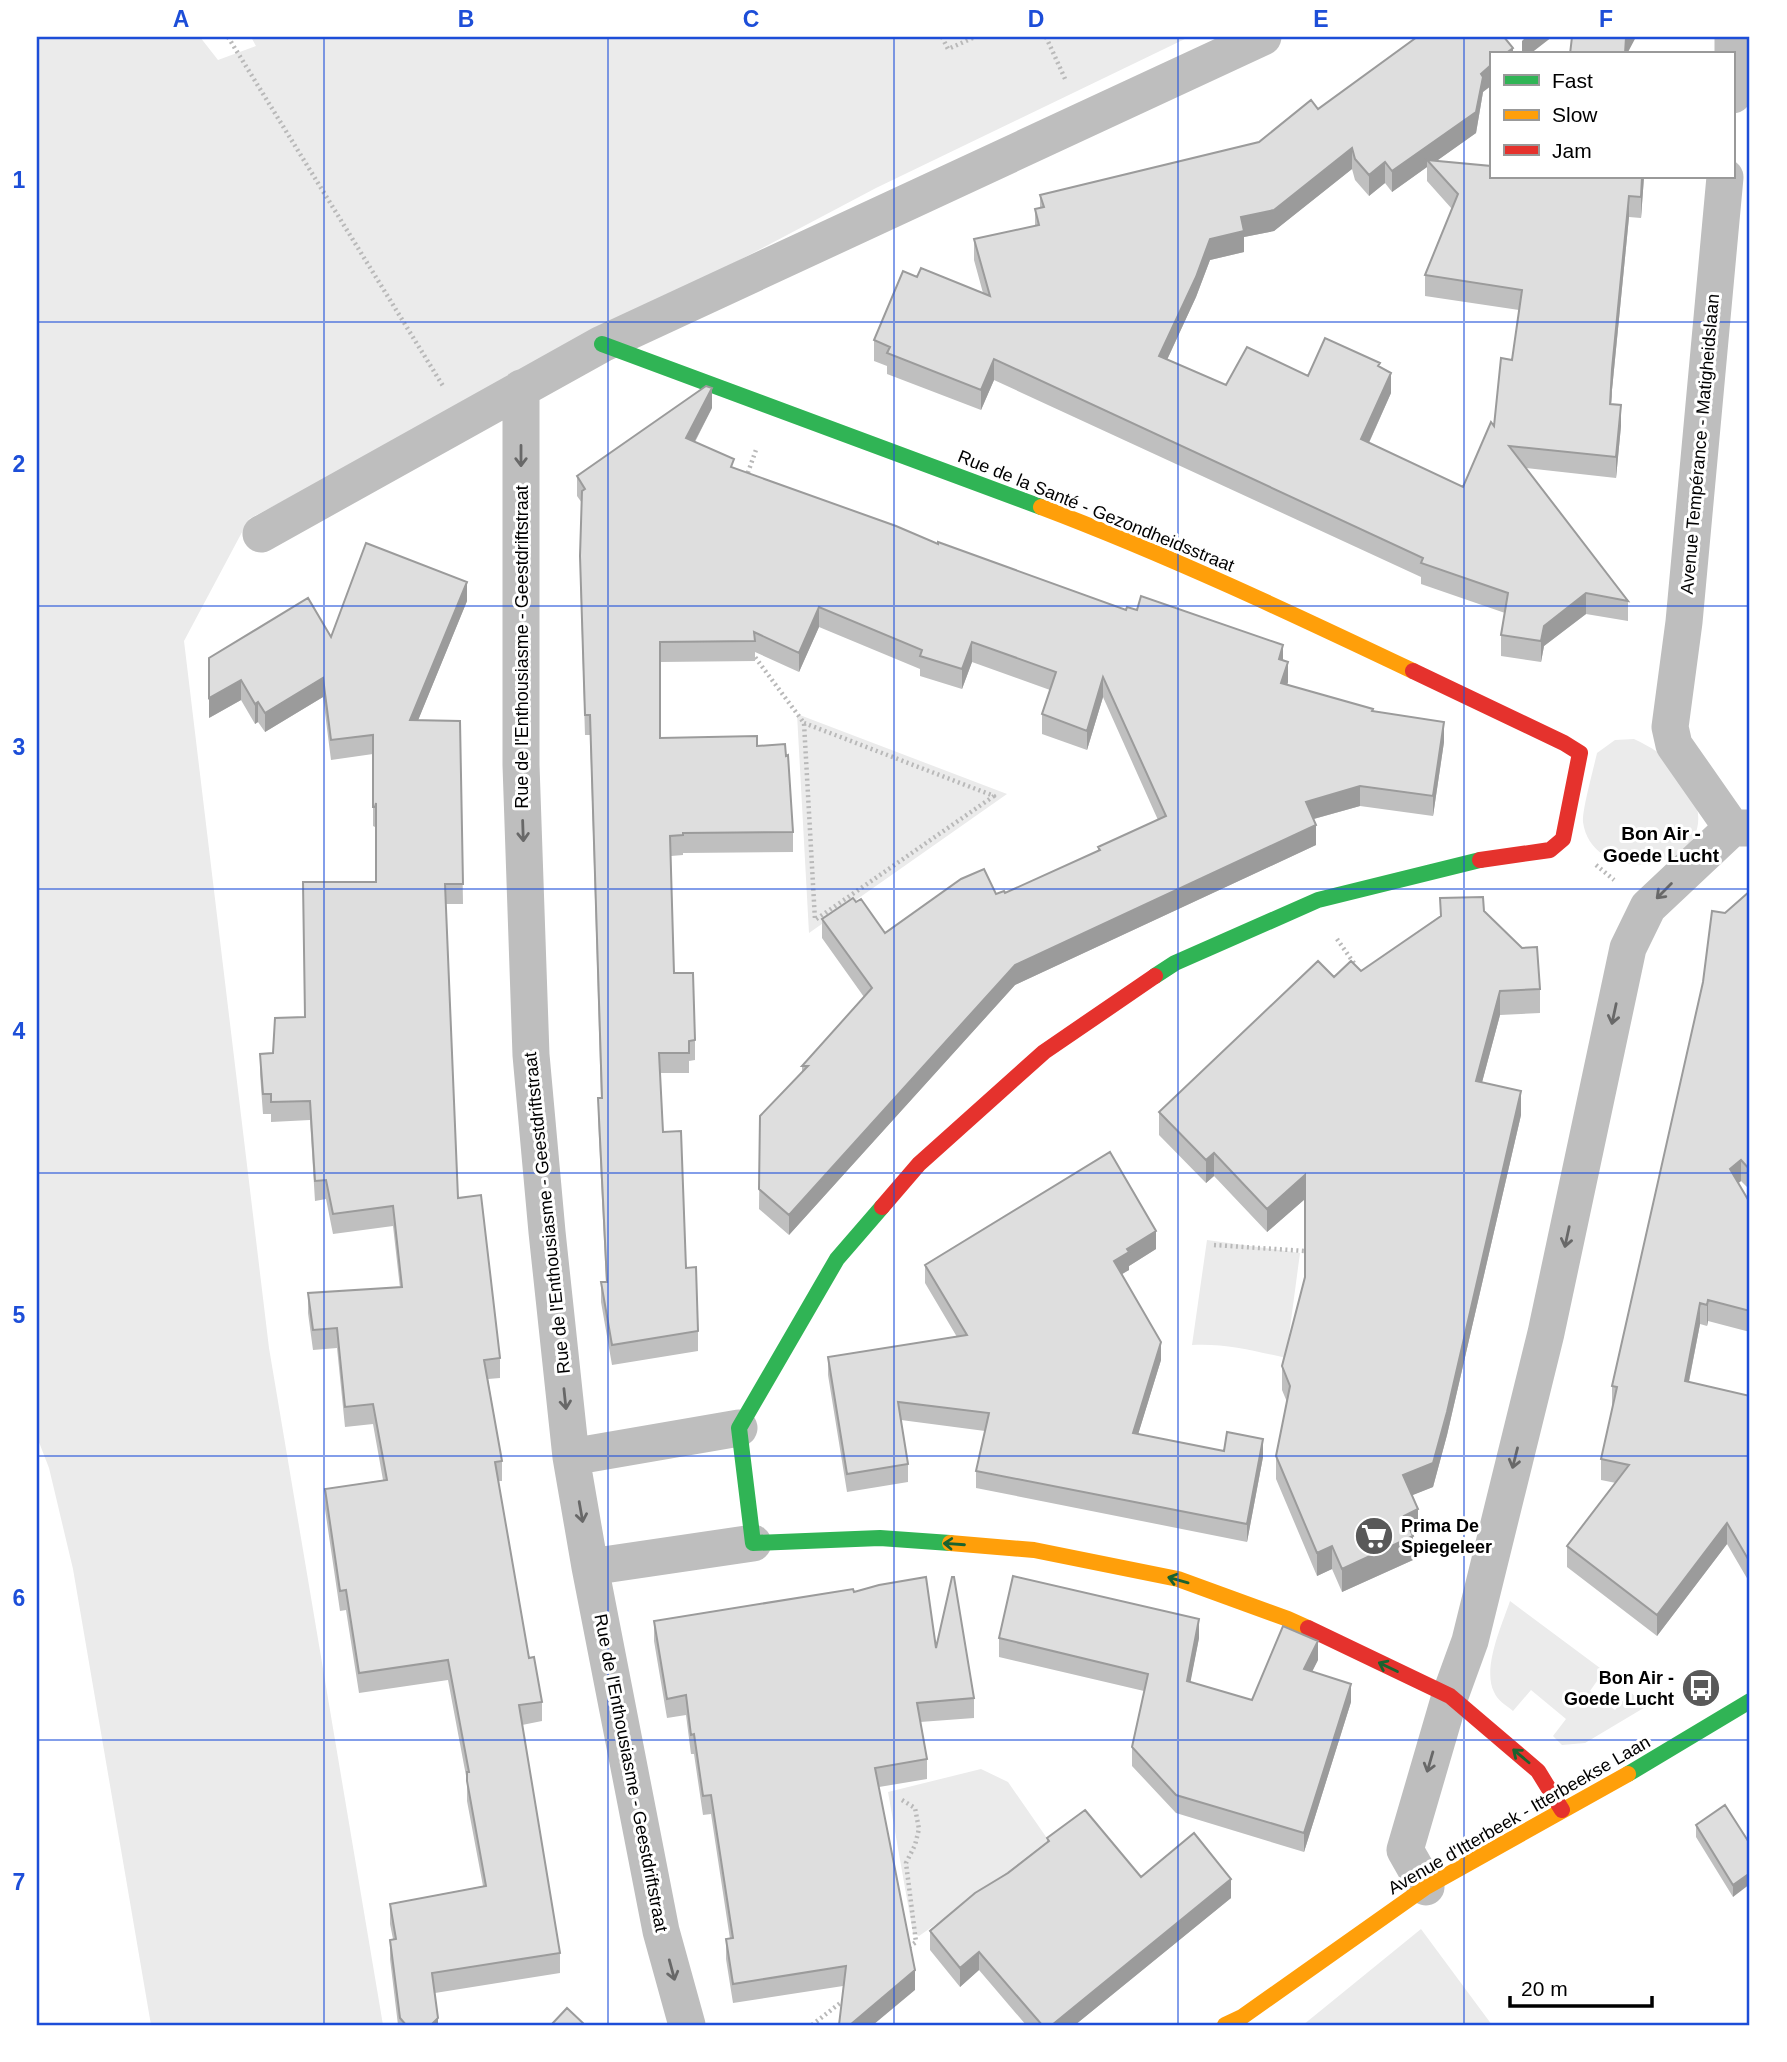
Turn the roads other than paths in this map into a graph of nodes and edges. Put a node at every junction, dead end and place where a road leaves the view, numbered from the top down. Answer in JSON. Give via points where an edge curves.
{"nodes":[{"id":1,"x":1263,"y":37,"type":"edge"},
{"id":2,"x":1732,"y":37,"type":"edge"},
{"id":3,"x":1739,"y":88,"type":"edge"},
{"id":4,"x":1725,"y":178,"type":"edge"},
{"id":5,"x":602,"y":344,"type":"junction"},
{"id":6,"x":521,"y":388,"type":"junction"},
{"id":7,"x":261,"y":534,"type":"dead end"},
{"id":8,"x":1741,"y":828,"type":"edge"},
{"id":9,"x":739,"y":1428,"type":"junction"},
{"id":10,"x":571,"y":1457,"type":"junction"},
{"id":11,"x":753,"y":1543,"type":"junction"},
{"id":12,"x":590,"y":1567,"type":"junction"},
{"id":13,"x":1450,"y":1696,"type":"junction"},
{"id":14,"x":1750,"y":1701,"type":"edge"},
{"id":15,"x":1562,"y":1810,"type":"junction"},
{"id":16,"x":1426,"y":1887,"type":"junction"},
{"id":17,"x":1240,"y":2021,"type":"edge"},
{"id":18,"x":687,"y":2025,"type":"edge"},
{"id":19,"x":1225,"y":2025,"type":"edge"}],
"edges":[{"from":1,"to":5,"type":"street"},
{"from":2,"to":3,"type":"street"},
{"from":4,"to":8,"type":"street","name":"Avenue Tempérance - Matigheidslaan","via":[[1670,727],[1674,745]]},
{"from":5,"to":6,"type":"street"},
{"from":5,"to":9,"type":"street","name":"Rue de la Santé - Gezondheidsstraat","via":[[1102,530],[1258,597],[1580,753],[1563,839],[1550,850],[1467,862],[1312,903],[1175,963],[1044,1052],[919,1164],[837,1259]]},
{"from":6,"to":7,"type":"street"},
{"from":6,"to":10,"type":"street","name":"Rue de l'Enthousiasme - Geestdriftstraat","one_way":true,"via":[[521,765],[531,1055]]},
{"from":8,"to":13,"type":"street","one_way":true,"via":[[1648,906],[1628,948],[1546,1333],[1470,1641]]},
{"from":9,"to":10,"type":"street"},
{"from":9,"to":11,"type":"street"},
{"from":10,"to":12,"type":"street","name":"Rue de l'Enthousiasme - Geestdriftstraat","one_way":true},
{"from":11,"to":12,"type":"street"},
{"from":13,"to":11,"type":"street","one_way":true,"via":[[1288,1619],[1178,1579],[1034,1550],[880,1538]]},
{"from":12,"to":18,"type":"street","name":"Rue de l'Enthousiasme - Geestdriftstraat","one_way":true,"via":[[661,1931]]},
{"from":15,"to":13,"type":"street","one_way":true,"via":[[1538,1771]]},
{"from":13,"to":16,"type":"street","one_way":true,"via":[[1405,1850]]},
{"from":14,"to":15,"type":"street","name":"Avenue d'Itterbeek - Itterbeekse Laan"},
{"from":15,"to":16,"type":"street","name":"Avenue d'Itterbeek - Itterbeekse Laan"},
{"from":16,"to":17,"type":"street","name":"Avenue d'Itterbeek - Itterbeekse Laan"},
{"from":17,"to":19,"type":"street","name":"Avenue d'Itterbeek - Itterbeekse Laan"}]}
